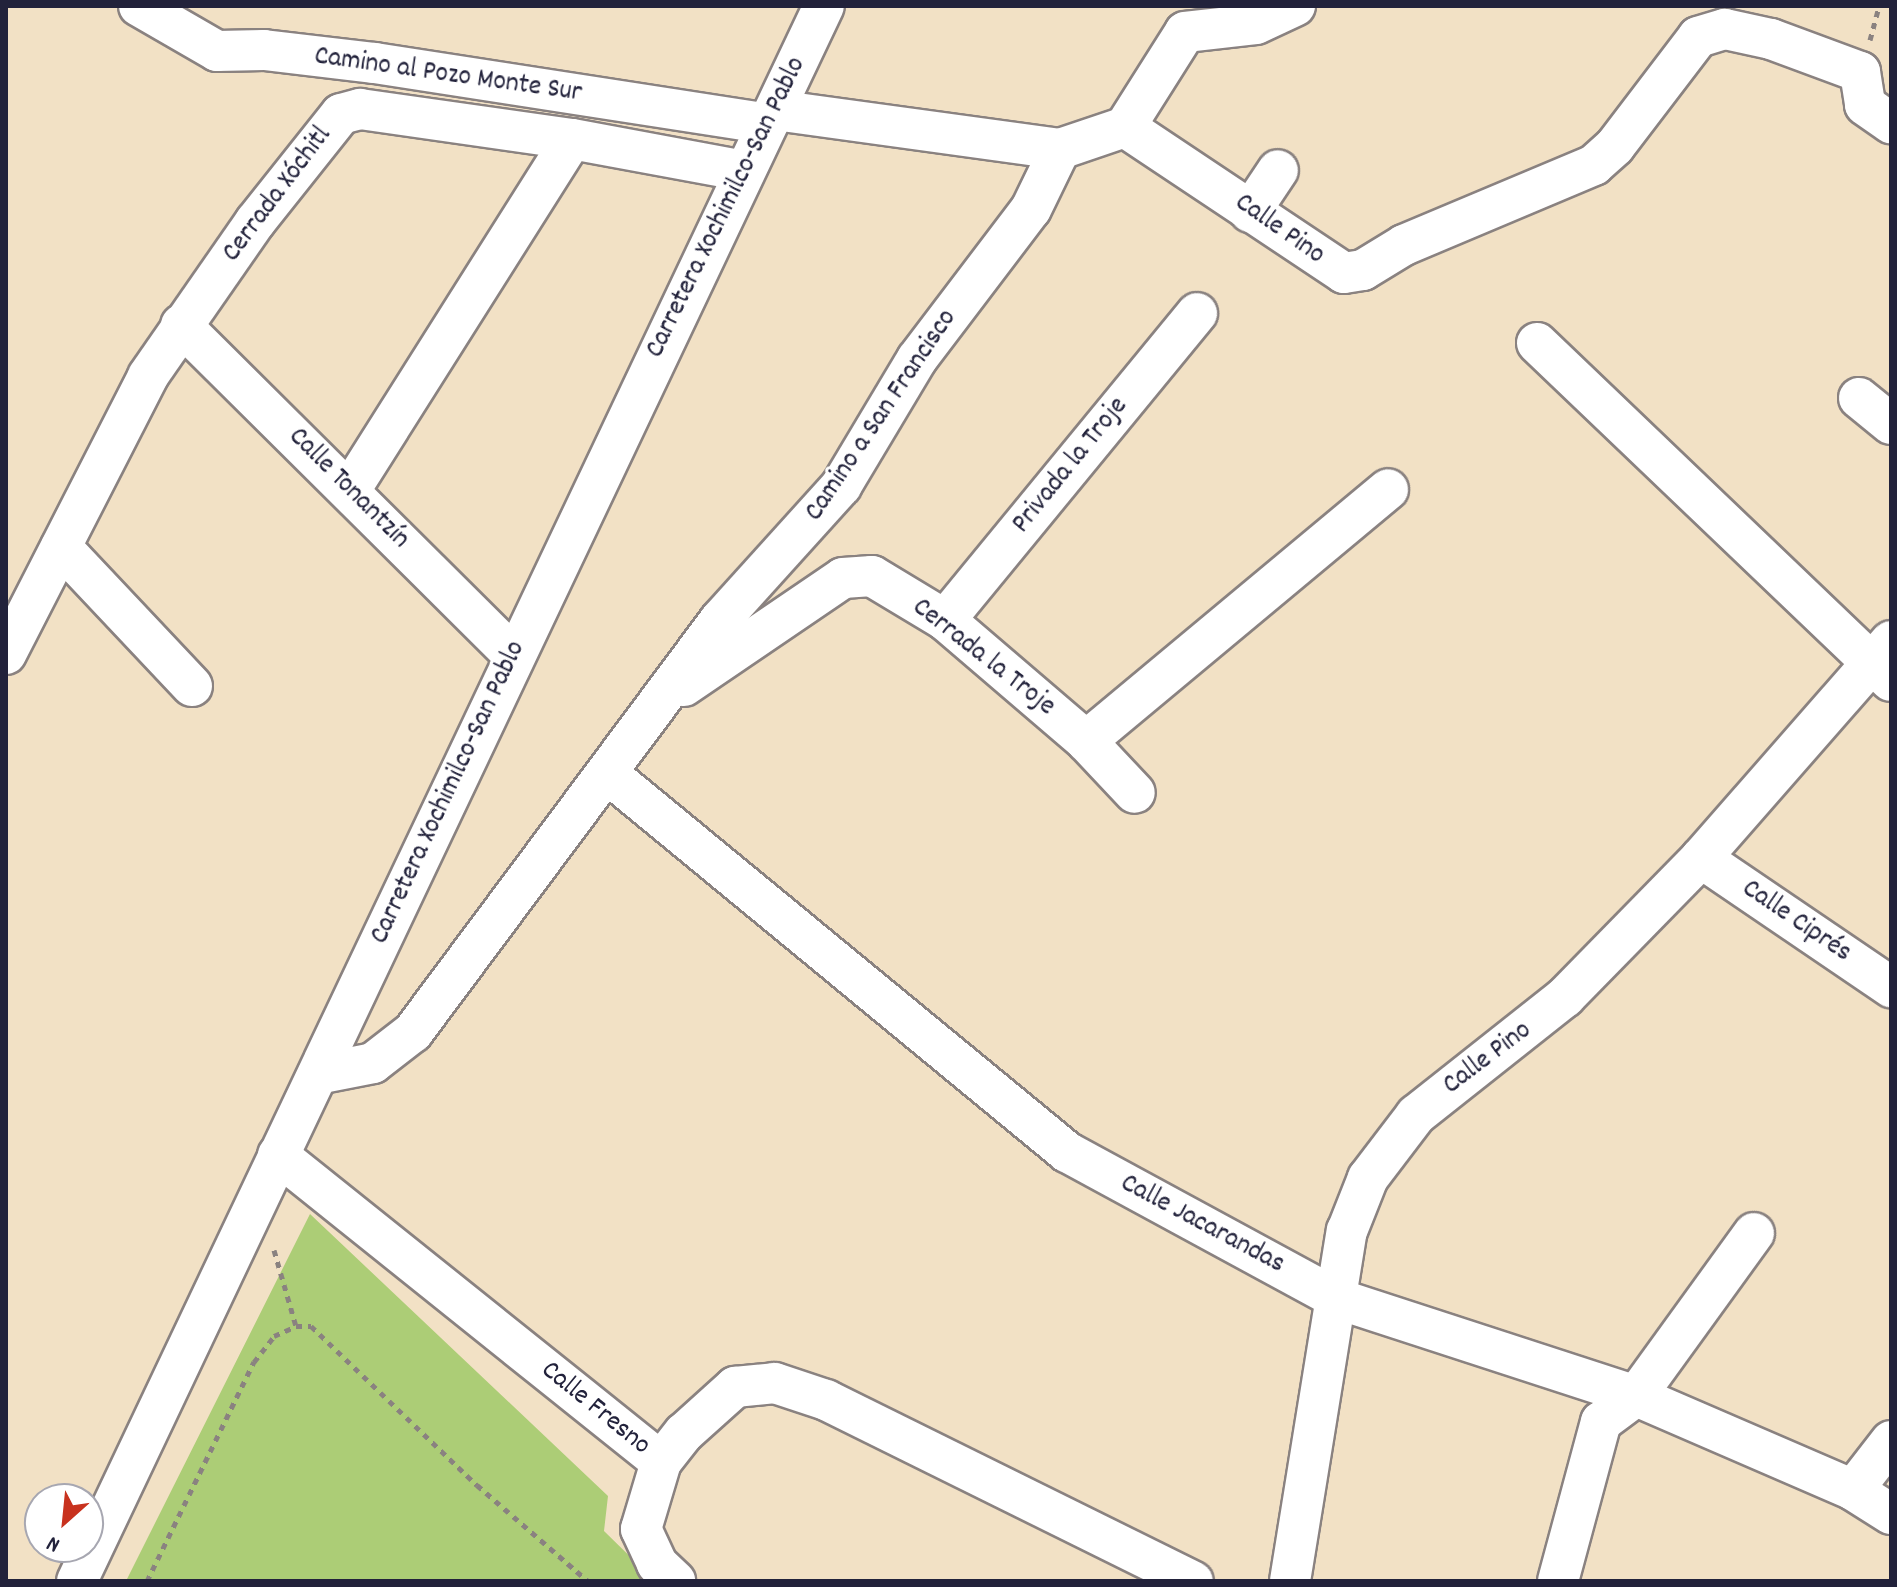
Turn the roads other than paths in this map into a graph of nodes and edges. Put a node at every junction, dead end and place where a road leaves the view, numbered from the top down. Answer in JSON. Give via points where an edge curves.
{"nodes":[{"id":1,"x":139,"y":6,"type":"edge"},
{"id":2,"x":824,"y":6,"type":"edge"},
{"id":3,"x":1295,"y":6,"type":"edge"},
{"id":4,"x":1180,"y":19,"type":"edge"},
{"id":5,"x":771,"y":117,"type":"junction"},
{"id":6,"x":1891,"y":123,"type":"edge"},
{"id":7,"x":1125,"y":127,"type":"junction"},
{"id":8,"x":572,"y":139,"type":"junction"},
{"id":9,"x":1060,"y":149,"type":"junction"},
{"id":10,"x":1278,"y":170,"type":"dead end"},
{"id":11,"x":744,"y":171,"type":"junction"},
{"id":12,"x":1250,"y":212,"type":"junction"},
{"id":13,"x":1197,"y":313,"type":"dead end"},
{"id":14,"x":181,"y":325,"type":"junction"},
{"id":15,"x":1537,"y":343,"type":"dead end"},
{"id":16,"x":1859,"y":398,"type":"dead end"},
{"id":17,"x":1891,"y":424,"type":"edge"},
{"id":18,"x":1388,"y":489,"type":"dead end"},
{"id":19,"x":350,"y":490,"type":"junction"},
{"id":20,"x":61,"y":547,"type":"junction"},
{"id":21,"x":945,"y":620,"type":"junction"},
{"id":22,"x":6,"y":654,"type":"edge"},
{"id":23,"x":513,"y":655,"type":"junction"},
{"id":24,"x":1884,"y":663,"type":"edge"},
{"id":25,"x":192,"y":686,"type":"dead end"},
{"id":26,"x":655,"y":706,"type":"junction"},
{"id":27,"x":1086,"y":741,"type":"junction"},
{"id":28,"x":607,"y":773,"type":"junction"},
{"id":29,"x":1135,"y":793,"type":"dead end"},
{"id":30,"x":1701,"y":858,"type":"junction"},
{"id":31,"x":1891,"y":987,"type":"edge"},
{"id":32,"x":318,"y":1074,"type":"junction"},
{"id":33,"x":278,"y":1155,"type":"junction"},
{"id":34,"x":1754,"y":1233,"type":"dead end"},
{"id":35,"x":1338,"y":1299,"type":"junction"},
{"id":36,"x":1636,"y":1396,"type":"junction"},
{"id":37,"x":1891,"y":1441,"type":"edge"},
{"id":38,"x":661,"y":1462,"type":"junction"},
{"id":39,"x":1853,"y":1490,"type":"junction"},
{"id":40,"x":1891,"y":1514,"type":"edge"},
{"id":41,"x":77,"y":1581,"type":"edge"},
{"id":42,"x":675,"y":1581,"type":"edge"},
{"id":43,"x":1193,"y":1581,"type":"edge"},
{"id":44,"x":1290,"y":1581,"type":"edge"},
{"id":45,"x":1558,"y":1581,"type":"edge"}],
"edges":[{"from":1,"to":5,"type":"street","name":"Camino al Pozo Monte Sur","via":[[217,51],[264,50],[375,63]]},
{"from":2,"to":5,"type":"street","name":"Carretera Xochimilco-San Pablo"},
{"from":3,"to":4,"type":"street","via":[[1256,24]]},
{"from":4,"to":7,"type":"street"},
{"from":5,"to":9,"type":"street"},
{"from":5,"to":11,"type":"street","name":"Carretera Xochimilco-San Pablo"},
{"from":6,"to":12,"type":"street","name":"Calle Pino","via":[[1865,105],[1860,72],[1771,39],[1725,29],[1698,37],[1615,146],[1594,165],[1404,245],[1363,270],[1344,273],[1316,259]]},
{"from":7,"to":9,"type":"street"},
{"from":7,"to":12,"type":"street","name":"Calle Pino"},
{"from":8,"to":11,"type":"street","name":"Cerrada Xóchitl"},
{"from":8,"to":14,"type":"street","name":"Cerrada Xóchitl","via":[[360,109],[341,114]]},
{"from":8,"to":19,"type":"street"},
{"from":9,"to":26,"type":"street","name":"Camino a San Francisco","via":[[1031,209],[917,359],[841,486],[720,620]]},
{"from":10,"to":12,"type":"street"},
{"from":11,"to":23,"type":"street","name":"Carretera Xochimilco-San Pablo"},
{"from":13,"to":21,"type":"street","name":"Privada la Troje"},
{"from":14,"to":19,"type":"street","name":"Calle Tonantzín"},
{"from":14,"to":20,"type":"street","name":"Cerrada Xóchitl","via":[[148,376]]},
{"from":15,"to":24,"type":"street"},
{"from":16,"to":17,"type":"street"},
{"from":18,"to":27,"type":"street"},
{"from":19,"to":23,"type":"street","name":"Calle Tonantzín"},
{"from":20,"to":22,"type":"street","name":"Cerrada Xóchitl"},
{"from":20,"to":25,"type":"street"},
{"from":21,"to":26,"type":"street","name":"Cerrada la Troje","via":[[872,576],[843,578]]},
{"from":21,"to":27,"type":"street","name":"Cerrada la Troje"},
{"from":23,"to":32,"type":"street","name":"Carretera Xochimilco-San Pablo"},
{"from":24,"to":30,"type":"street","name":"Calle Pino"},
{"from":26,"to":28,"type":"street","name":"Camino a San Francisco"},
{"from":27,"to":29,"type":"street","name":"Cerrada la Troje"},
{"from":28,"to":32,"type":"street","name":"Camino a San Francisco","via":[[527,885],[395,1051],[373,1063]]},
{"from":28,"to":35,"type":"street","name":"Calle Jacarandas","via":[[1067,1152]]},
{"from":30,"to":31,"type":"street","name":"Calle Ciprés"},
{"from":30,"to":35,"type":"street","name":"Calle Pino","via":[[1544,1017],[1416,1115],[1368,1178],[1347,1231]]},
{"from":32,"to":33,"type":"street","name":"Carretera Xochimilco-San Pablo"},
{"from":33,"to":38,"type":"street","name":"Calle Fresno"},
{"from":33,"to":41,"type":"street","name":"Carretera Xochimilco-San Pablo"},
{"from":34,"to":36,"type":"street"},
{"from":35,"to":36,"type":"street","name":"Calle Jacarandas"},
{"from":35,"to":44,"type":"street","name":"Calle Pino"},
{"from":36,"to":39,"type":"street","name":"Calle Jacarandas"},
{"from":36,"to":45,"type":"street","via":[[1601,1422]]},
{"from":37,"to":39,"type":"street"},
{"from":38,"to":42,"type":"street","via":[[641,1529],[657,1564]]},
{"from":38,"to":43,"type":"street","name":"Calle Fresno","via":[[735,1387],[775,1383],[826,1400]]},
{"from":39,"to":40,"type":"street","name":"Calle Jacarandas"}]}
